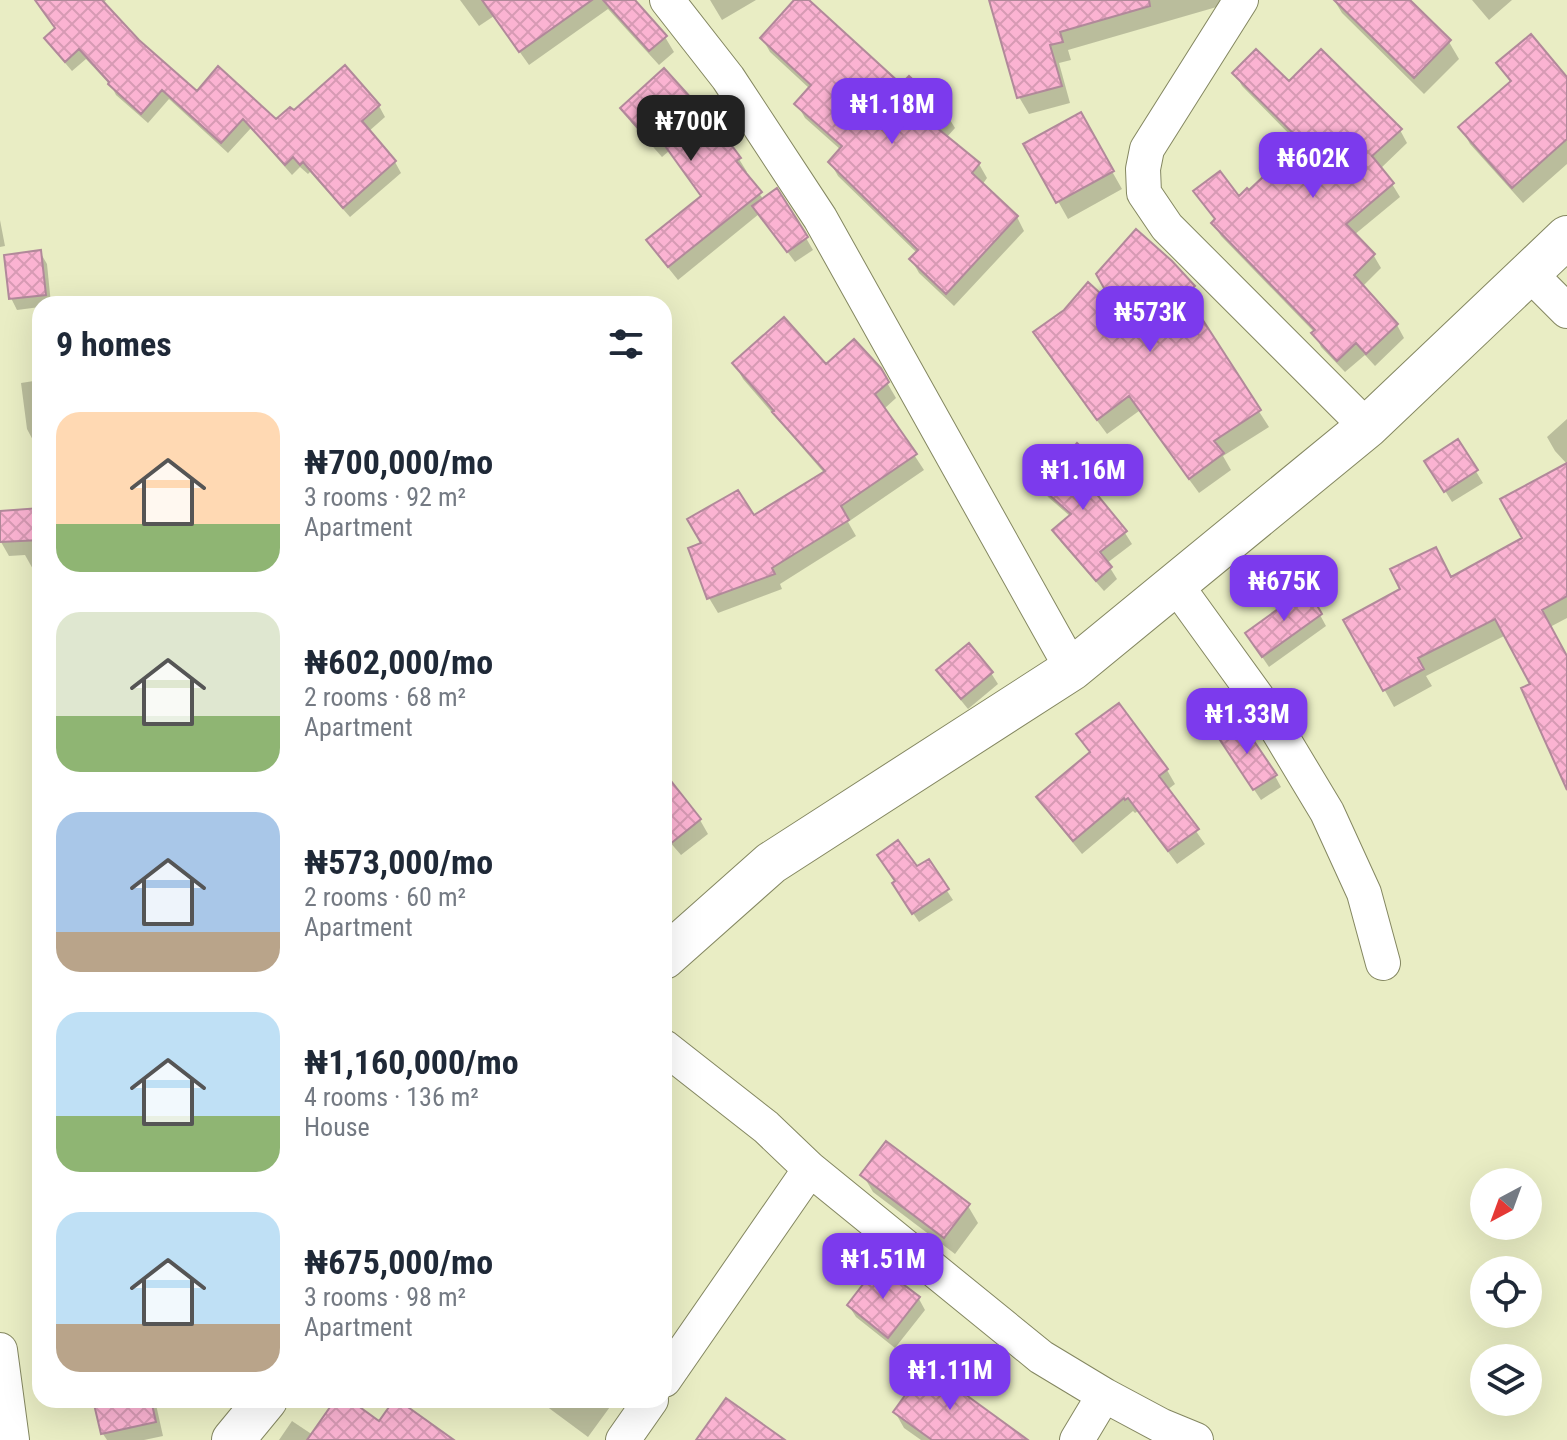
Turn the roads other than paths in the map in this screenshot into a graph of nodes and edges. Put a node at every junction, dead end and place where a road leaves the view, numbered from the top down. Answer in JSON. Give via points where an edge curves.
{"nodes":[{"id":1,"x":667,"y":0,"type":"edge"},
{"id":2,"x":1241,"y":0,"type":"edge"},
{"id":3,"x":1567,"y":237,"type":"edge"},
{"id":4,"x":1530,"y":274,"type":"junction"},
{"id":5,"x":1567,"y":311,"type":"edge"},
{"id":6,"x":1367,"y":427,"type":"junction"},
{"id":7,"x":1176,"y":585,"type":"junction"},
{"id":8,"x":1072,"y":669,"type":"junction"},
{"id":9,"x":672,"y":951,"type":"edge"},
{"id":10,"x":1383,"y":963,"type":"dead end"},
{"id":11,"x":672,"y":1053,"type":"edge"},
{"id":12,"x":810,"y":1169,"type":"junction"},
{"id":13,"x":0,"y":1350,"type":"edge"},
{"id":14,"x":672,"y":1368,"type":"edge"},
{"id":15,"x":1104,"y":1395,"type":"junction"},
{"id":16,"x":259,"y":1408,"type":"edge"},
{"id":17,"x":645,"y":1408,"type":"edge"},
{"id":18,"x":12,"y":1440,"type":"edge"},
{"id":19,"x":233,"y":1440,"type":"edge"},
{"id":20,"x":623,"y":1440,"type":"edge"},
{"id":21,"x":1077,"y":1440,"type":"edge"},
{"id":22,"x":1196,"y":1440,"type":"edge"}],
"edges":[{"from":1,"to":8,"type":"street","via":[[728,78],[820,218]]},
{"from":2,"to":6,"type":"street","via":[[1147,149],[1144,193],[1167,227]]},
{"from":3,"to":4,"type":"main road"},
{"from":4,"to":5,"type":"street"},
{"from":4,"to":6,"type":"main road"},
{"from":6,"to":7,"type":"main road"},
{"from":7,"to":8,"type":"main road"},
{"from":7,"to":10,"type":"street","via":[[1262,704],[1327,812],[1364,893]]},
{"from":8,"to":9,"type":"main road","via":[[771,863]]},
{"from":11,"to":12,"type":"street"},
{"from":12,"to":14,"type":"street"},
{"from":12,"to":15,"type":"street","via":[[1041,1357]]},
{"from":13,"to":18,"type":"street"},
{"from":15,"to":21,"type":"street"},
{"from":15,"to":22,"type":"street"},
{"from":16,"to":19,"type":"main road"},
{"from":17,"to":20,"type":"street"}]}
